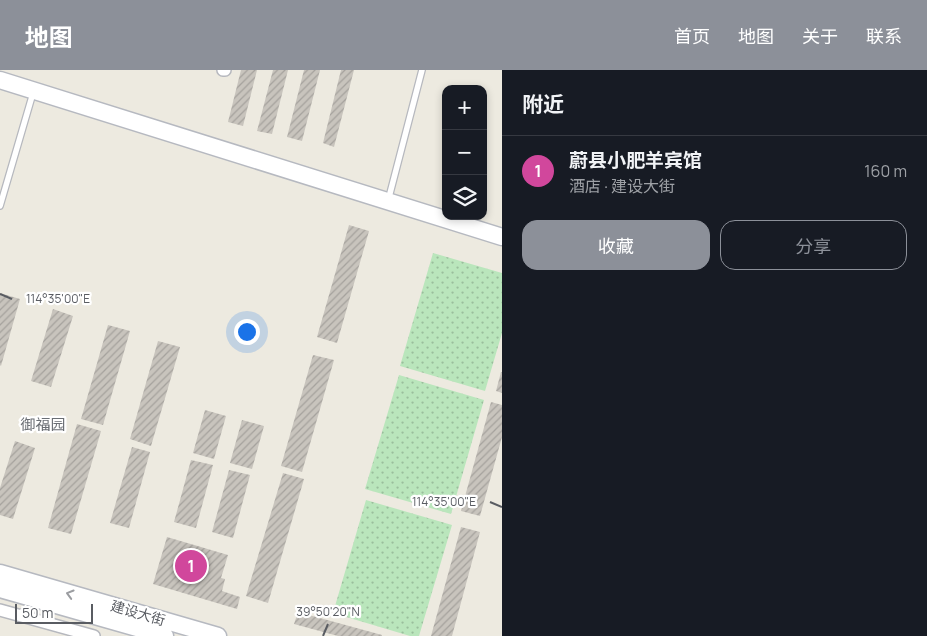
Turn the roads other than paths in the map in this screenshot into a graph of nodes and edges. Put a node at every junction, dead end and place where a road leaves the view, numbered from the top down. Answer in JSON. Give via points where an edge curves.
{"nodes":[{"id":1,"x":422,"y":70,"type":"edge"},
{"id":2,"x":0,"y":80,"type":"edge"},
{"id":3,"x":34,"y":91,"type":"junction"},
{"id":4,"x":388,"y":202,"type":"junction"},
{"id":5,"x":0,"y":206,"type":"edge"},
{"id":6,"x":502,"y":237,"type":"edge"},
{"id":7,"x":0,"y":573,"type":"edge"},
{"id":8,"x":0,"y":589,"type":"edge"},
{"id":9,"x":0,"y":610,"type":"edge"},
{"id":10,"x":94,"y":636,"type":"edge"},
{"id":11,"x":165,"y":636,"type":"edge"},
{"id":12,"x":215,"y":636,"type":"edge"}],
"edges":[{"from":1,"to":4,"type":"lane"},
{"from":2,"to":3,"type":"street"},
{"from":3,"to":4,"type":"street"},
{"from":3,"to":5,"type":"lane"},
{"from":4,"to":6,"type":"street"},
{"from":12,"to":7,"type":"street","name":"建设大街","one_way":true},
{"from":8,"to":11,"type":"street","name":"建设大街"},
{"from":9,"to":10,"type":"street"}]}
